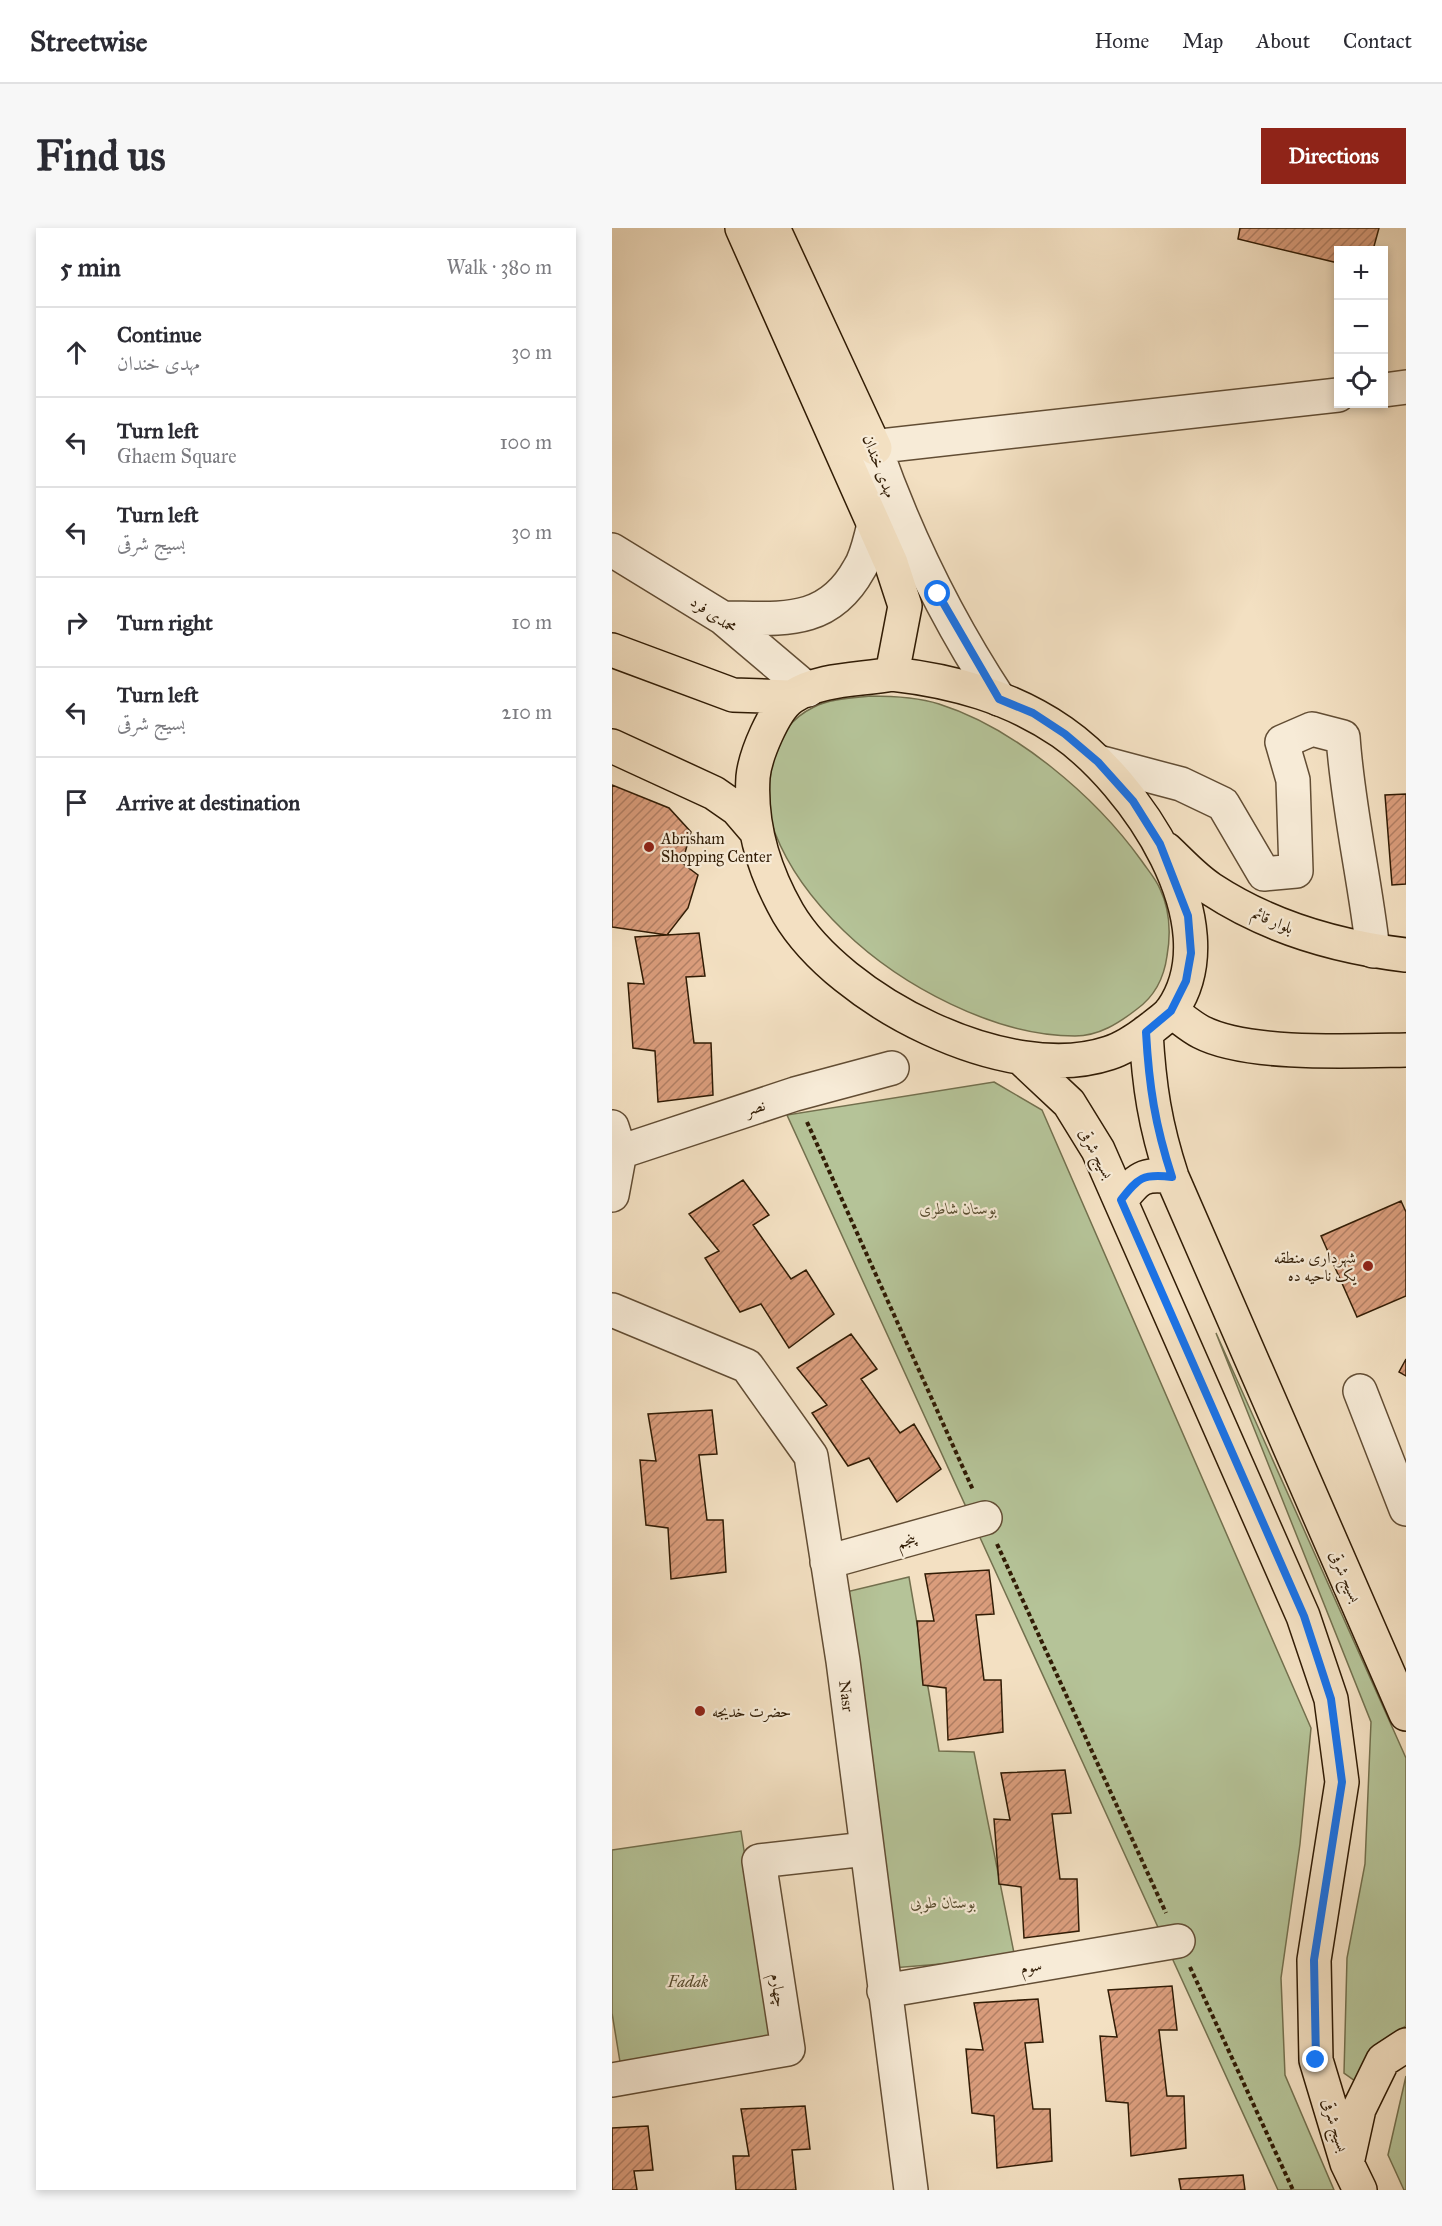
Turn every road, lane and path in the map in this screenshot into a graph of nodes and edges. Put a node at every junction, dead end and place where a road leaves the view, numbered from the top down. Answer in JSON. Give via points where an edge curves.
{"nodes":[{"id":1,"x":742,"y":228,"type":"edge"},
{"id":2,"x":773,"y":228,"type":"edge"},
{"id":3,"x":1406,"y":387,"type":"edge"},
{"id":4,"x":1388,"y":389,"type":"edge"},
{"id":5,"x":1334,"y":395,"type":"edge"},
{"id":6,"x":875,"y":448,"type":"junction"},
{"id":7,"x":840,"y":450,"type":"junction"},
{"id":8,"x":874,"y":525,"type":"junction"},
{"id":9,"x":612,"y":550,"type":"edge"},
{"id":10,"x":723,"y":618,"type":"junction"},
{"id":11,"x":612,"y":650,"type":"edge"},
{"id":12,"x":892,"y":674,"type":"junction"},
{"id":13,"x":799,"y":694,"type":"junction"},
{"id":14,"x":999,"y":699,"type":"junction"},
{"id":15,"x":612,"y":746,"type":"edge"},
{"id":16,"x":1098,"y":762,"type":"junction"},
{"id":17,"x":755,"y":830,"type":"junction"},
{"id":18,"x":1160,"y":844,"type":"junction"},
{"id":19,"x":1373,"y":951,"type":"junction"},
{"id":20,"x":1406,"y":955,"type":"edge"},
{"id":21,"x":1171,"y":1011,"type":"junction"},
{"id":22,"x":1146,"y":1032,"type":"junction"},
{"id":23,"x":1406,"y":1050,"type":"edge"},
{"id":24,"x":1021,"y":1058,"type":"junction"},
{"id":25,"x":892,"y":1068,"type":"dead end"},
{"id":26,"x":795,"y":1094,"type":"junction"},
{"id":27,"x":616,"y":1139,"type":"edge"},
{"id":28,"x":1172,"y":1177,"type":"junction"},
{"id":29,"x":612,"y":1195,"type":"edge"},
{"id":30,"x":1121,"y":1200,"type":"junction"},
{"id":31,"x":612,"y":1310,"type":"edge"},
{"id":32,"x":1360,"y":1391,"type":"dead end"},
{"id":33,"x":1406,"y":1509,"type":"edge"},
{"id":34,"x":985,"y":1518,"type":"junction"},
{"id":35,"x":827,"y":1562,"type":"junction"},
{"id":36,"x":1406,"y":1714,"type":"edge"},
{"id":37,"x":866,"y":1849,"type":"junction"},
{"id":38,"x":1178,"y":1941,"type":"junction"},
{"id":39,"x":884,"y":1991,"type":"junction"},
{"id":40,"x":1406,"y":2045,"type":"edge"},
{"id":41,"x":612,"y":2080,"type":"edge"},
{"id":42,"x":1354,"y":2177,"type":"edge"},
{"id":43,"x":911,"y":2190,"type":"edge"},
{"id":44,"x":1293,"y":2190,"type":"edge"}],
"edges":[{"from":1,"to":7,"type":"main road","name":"مهدی خندان"},
{"from":2,"to":6,"type":"main road","name":"مهدی خندان"},
{"from":3,"to":4,"type":"street"},
{"from":5,"to":6,"type":"street"},
{"from":6,"to":7,"type":"street"},
{"from":6,"to":14,"type":"street","name":"مهدی خندان","via":[[897,511],[938,594]]},
{"from":7,"to":8,"type":"main road","name":"مهدی خندان"},
{"from":8,"to":10,"type":"street","via":[[860,569],[839,595],[817,612],[797,618]]},
{"from":8,"to":12,"type":"main road","name":"مهدی خندان","via":[[905,606]]},
{"from":9,"to":10,"type":"street","name":"محمدی فرد"},
{"from":10,"to":13,"type":"street","name":"محمدی فرد"},
{"from":11,"to":13,"type":"main road","via":[[733,695]]},
{"from":12,"to":13,"type":"main road","via":[[828,683]]},
{"from":12,"to":14,"type":"main road","via":[[960,684]]},
{"from":13,"to":17,"type":"main road","via":[[768,729],[754,760]]},
{"from":14,"to":16,"type":"main road","via":[[1033,713]]},
{"from":15,"to":17,"type":"main road","via":[[714,793],[737,809]]},
{"from":16,"to":18,"type":"main road","via":[[1133,801]]},
{"from":16,"to":19,"type":"street","via":[[1181,784],[1223,804],[1264,874],[1296,871],[1293,780],[1282,742],[1312,729],[1343,737],[1346,784],[1367,895]]},
{"from":17,"to":24,"type":"main road","via":[[774,886],[789,915],[837,969],[884,1005],[930,1029],[980,1049]]},
{"from":18,"to":19,"type":"main road","name":"بلوار قائم","via":[[1209,888],[1251,912],[1312,936]]},
{"from":18,"to":21,"type":"main road","via":[[1188,916],[1191,953],[1186,981]]},
{"from":19,"to":20,"type":"main road","name":"بلوار قائم"},
{"from":21,"to":22,"type":"main road"},
{"from":21,"to":23,"type":"main road","via":[[1202,1033],[1240,1044],[1325,1051]]},
{"from":22,"to":24,"type":"main road","via":[[1122,1049],[1094,1058]]},
{"from":22,"to":28,"type":"main road","name":"بسیج شرقی","via":[[1149,1089]]},
{"from":24,"to":30,"type":"main road","name":"بسیج شرقی","via":[[1069,1103],[1098,1150]]},
{"from":25,"to":26,"type":"street","name":"نصر"},
{"from":26,"to":27,"type":"street","name":"نصر"},
{"from":26,"to":34,"type":"path"},
{"from":27,"to":29,"type":"street"},
{"from":28,"to":30,"type":"main road","via":[[1152,1174],[1140,1178]]},
{"from":28,"to":36,"type":"main road","name":"بسیج شرقی"},
{"from":30,"to":42,"type":"main road","name":"بسیج شرقی","via":[[1304,1616],[1331,1699],[1342,1782],[1314,1960],[1316,2060]]},
{"from":31,"to":35,"type":"street","name":"Nasr","via":[[747,1366],[811,1456]]},
{"from":32,"to":33,"type":"street"},
{"from":34,"to":35,"type":"street","name":"پنجم"},
{"from":34,"to":38,"type":"path"},
{"from":35,"to":37,"type":"street","name":"Nasr"},
{"from":37,"to":39,"type":"street","name":"Nasr"},
{"from":37,"to":41,"type":"street","name":"چهارم","via":[[759,1862],[788,2049]]},
{"from":38,"to":39,"type":"street","name":"سوم"},
{"from":38,"to":44,"type":"path"},
{"from":39,"to":43,"type":"street","name":"Nasr"},
{"from":40,"to":42,"type":"main road","via":[[1383,2060],[1359,2109]]}]}
